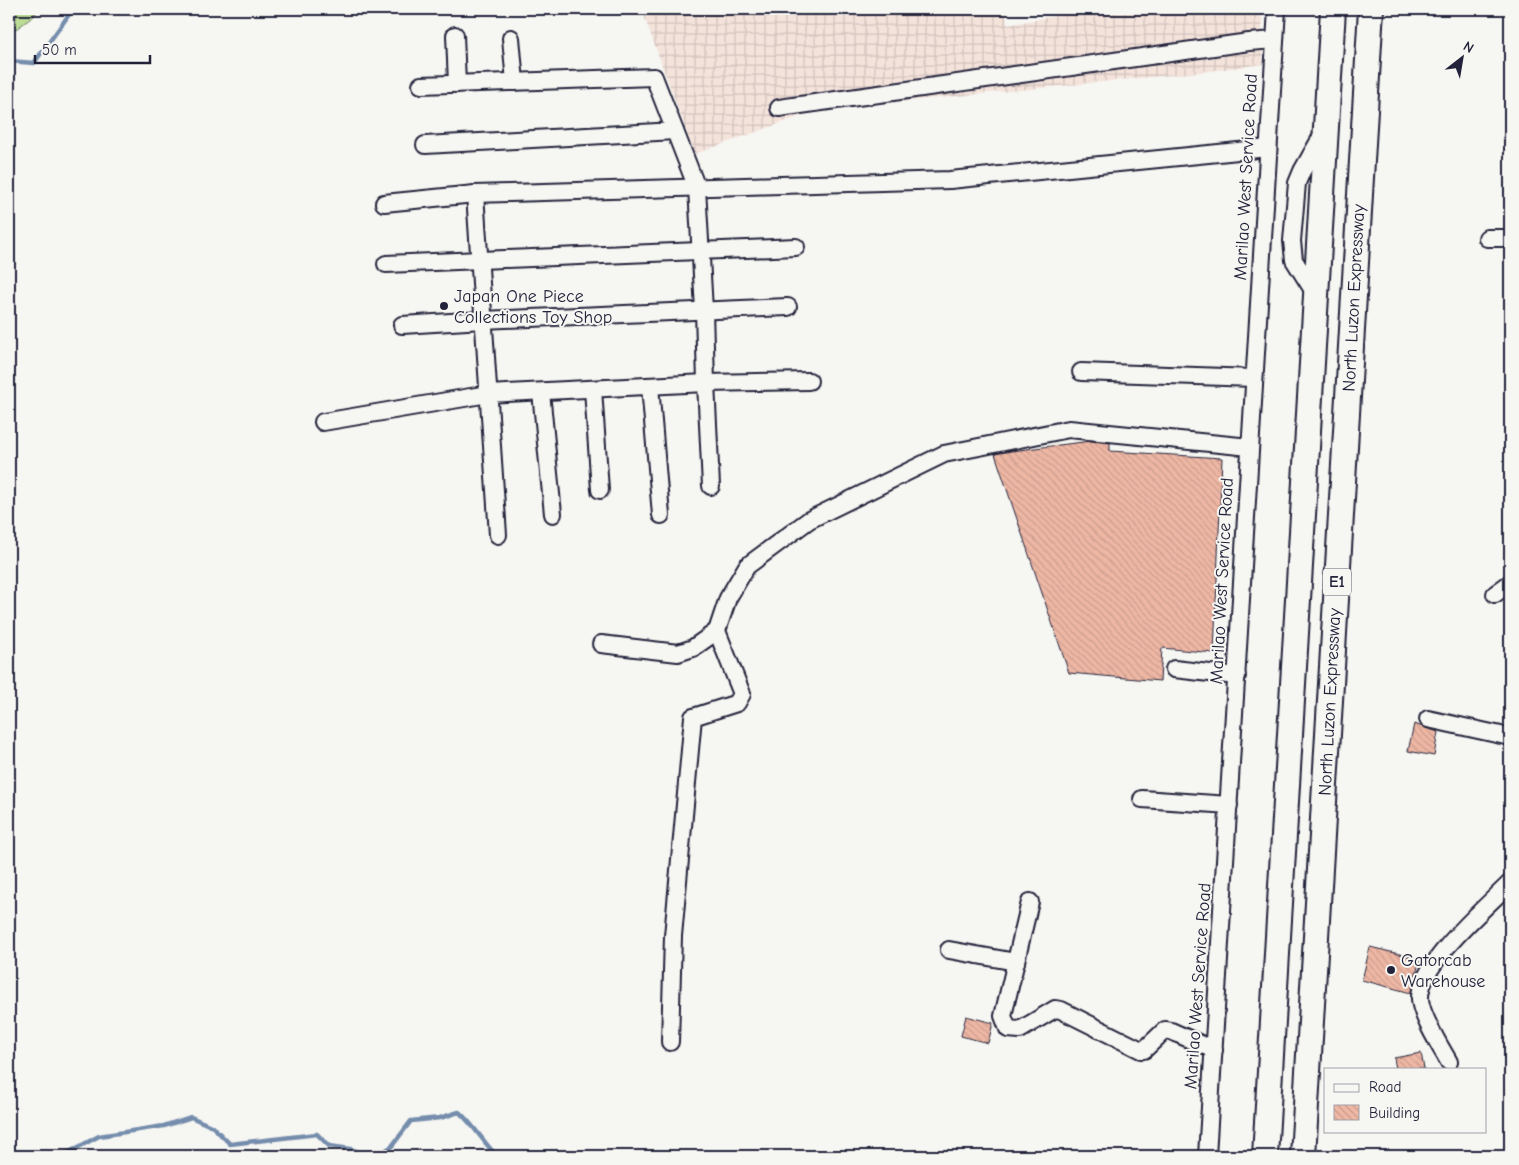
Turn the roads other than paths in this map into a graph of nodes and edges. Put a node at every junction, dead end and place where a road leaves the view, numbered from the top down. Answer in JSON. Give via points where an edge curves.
{"nodes":[{"id":1,"x":1277,"y":9,"type":"edge"},
{"id":2,"x":1333,"y":9,"type":"edge"},
{"id":3,"x":1371,"y":9,"type":"edge"},
{"id":4,"x":455,"y":35,"type":"dead end"},
{"id":5,"x":511,"y":38,"type":"dead end"},
{"id":6,"x":1275,"y":40,"type":"junction"},
{"id":7,"x":515,"y":82,"type":"junction"},
{"id":8,"x":457,"y":84,"type":"junction"},
{"id":9,"x":421,"y":85,"type":"dead end"},
{"id":10,"x":779,"y":108,"type":"dead end"},
{"id":11,"x":675,"y":132,"type":"junction"},
{"id":12,"x":425,"y":145,"type":"dead end"},
{"id":13,"x":1268,"y":148,"type":"junction"},
{"id":14,"x":697,"y":188,"type":"junction"},
{"id":15,"x":475,"y":194,"type":"junction"},
{"id":16,"x":384,"y":203,"type":"dead end"},
{"id":17,"x":1487,"y":238,"type":"dead end"},
{"id":18,"x":1510,"y":238,"type":"edge"},
{"id":19,"x":796,"y":247,"type":"dead end"},
{"id":20,"x":700,"y":251,"type":"junction"},
{"id":21,"x":479,"y":261,"type":"junction"},
{"id":22,"x":386,"y":264,"type":"dead end"},
{"id":23,"x":788,"y":306,"type":"dead end"},
{"id":24,"x":704,"y":310,"type":"junction"},
{"id":25,"x":483,"y":320,"type":"junction"},
{"id":26,"x":402,"y":325,"type":"dead end"},
{"id":27,"x":1080,"y":372,"type":"dead end"},
{"id":28,"x":1254,"y":378,"type":"junction"},
{"id":29,"x":809,"y":381,"type":"dead end"},
{"id":30,"x":706,"y":384,"type":"junction"},
{"id":31,"x":650,"y":386,"type":"junction"},
{"id":32,"x":593,"y":389,"type":"junction"},
{"id":33,"x":541,"y":392,"type":"junction"},
{"id":34,"x":488,"y":394,"type":"junction"},
{"id":35,"x":323,"y":422,"type":"dead end"},
{"id":36,"x":1250,"y":447,"type":"junction"},
{"id":37,"x":711,"y":486,"type":"dead end"},
{"id":38,"x":600,"y":490,"type":"dead end"},
{"id":39,"x":554,"y":514,"type":"dead end"},
{"id":40,"x":661,"y":515,"type":"dead end"},
{"id":41,"x":498,"y":535,"type":"dead end"},
{"id":42,"x":1510,"y":583,"type":"edge"},
{"id":43,"x":1495,"y":594,"type":"dead end"},
{"id":44,"x":717,"y":632,"type":"junction"},
{"id":45,"x":601,"y":644,"type":"dead end"},
{"id":46,"x":1174,"y":669,"type":"dead end"},
{"id":47,"x":1237,"y":676,"type":"junction"},
{"id":48,"x":1428,"y":719,"type":"dead end"},
{"id":49,"x":1510,"y":736,"type":"edge"},
{"id":50,"x":1142,"y":799,"type":"dead end"},
{"id":51,"x":1229,"y":805,"type":"junction"},
{"id":52,"x":1510,"y":883,"type":"edge"},
{"id":53,"x":1030,"y":902,"type":"dead end"},
{"id":54,"x":949,"y":950,"type":"dead end"},
{"id":55,"x":1016,"y":962,"type":"junction"},
{"id":56,"x":670,"y":1042,"type":"dead end"},
{"id":57,"x":1214,"y":1050,"type":"junction"},
{"id":58,"x":1448,"y":1062,"type":"dead end"},
{"id":59,"x":1207,"y":1156,"type":"edge"},
{"id":60,"x":1265,"y":1156,"type":"edge"},
{"id":61,"x":1302,"y":1156,"type":"edge"}],
"edges":[{"from":1,"to":6,"type":"street","name":"Marilao West Service Road"},
{"from":2,"to":60,"type":"highway","number":"E1"},
{"from":3,"to":61,"type":"highway","name":"North Luzon Expressway","number":"E1"},
{"from":4,"to":8,"type":"street"},
{"from":5,"to":7,"type":"street"},
{"from":6,"to":10,"type":"street"},
{"from":6,"to":13,"type":"street","name":"Marilao West Service Road"},
{"from":7,"to":8,"type":"street"},
{"from":7,"to":11,"type":"street","via":[[654,78]]},
{"from":8,"to":9,"type":"street"},
{"from":11,"to":12,"type":"street"},
{"from":11,"to":14,"type":"street"},
{"from":13,"to":14,"type":"street","via":[[950,180]]},
{"from":13,"to":28,"type":"street","name":"Marilao West Service Road"},
{"from":14,"to":15,"type":"street"},
{"from":14,"to":20,"type":"street"},
{"from":15,"to":16,"type":"street"},
{"from":15,"to":21,"type":"street"},
{"from":17,"to":18,"type":"street"},
{"from":19,"to":20,"type":"street"},
{"from":20,"to":21,"type":"street"},
{"from":20,"to":24,"type":"street"},
{"from":21,"to":22,"type":"street"},
{"from":21,"to":25,"type":"street"},
{"from":23,"to":24,"type":"street"},
{"from":24,"to":25,"type":"street"},
{"from":24,"to":30,"type":"street"},
{"from":25,"to":26,"type":"street"},
{"from":25,"to":34,"type":"street"},
{"from":27,"to":28,"type":"street"},
{"from":28,"to":36,"type":"street","name":"Marilao West Service Road"},
{"from":29,"to":30,"type":"street"},
{"from":30,"to":31,"type":"street"},
{"from":30,"to":37,"type":"street"},
{"from":31,"to":32,"type":"street"},
{"from":31,"to":40,"type":"street"},
{"from":32,"to":33,"type":"street"},
{"from":32,"to":38,"type":"street"},
{"from":33,"to":34,"type":"street"},
{"from":33,"to":39,"type":"street"},
{"from":34,"to":35,"type":"street"},
{"from":34,"to":41,"type":"street"},
{"from":36,"to":44,"type":"street","via":[[1069,429],[944,454],[809,520],[747,566],[728,598]]},
{"from":36,"to":47,"type":"street","name":"Marilao West Service Road"},
{"from":42,"to":43,"type":"street"},
{"from":44,"to":45,"type":"street","via":[[693,648],[678,653]]},
{"from":44,"to":56,"type":"street","via":[[742,694],[737,703],[693,717],[673,936]]},
{"from":46,"to":47,"type":"street"},
{"from":47,"to":51,"type":"street","name":"Marilao West Service Road"},
{"from":48,"to":49,"type":"street"},
{"from":50,"to":51,"type":"street"},
{"from":51,"to":57,"type":"street","name":"Marilao West Service Road"},
{"from":52,"to":58,"type":"street","via":[[1443,950],[1422,982],[1422,1010]]},
{"from":53,"to":55,"type":"street"},
{"from":54,"to":55,"type":"street"},
{"from":55,"to":57,"type":"street","via":[[1003,1016],[1008,1030],[1020,1030],[1055,1009],[1141,1050],[1165,1030]]},
{"from":57,"to":59,"type":"street","name":"Marilao West Service Road"}]}
